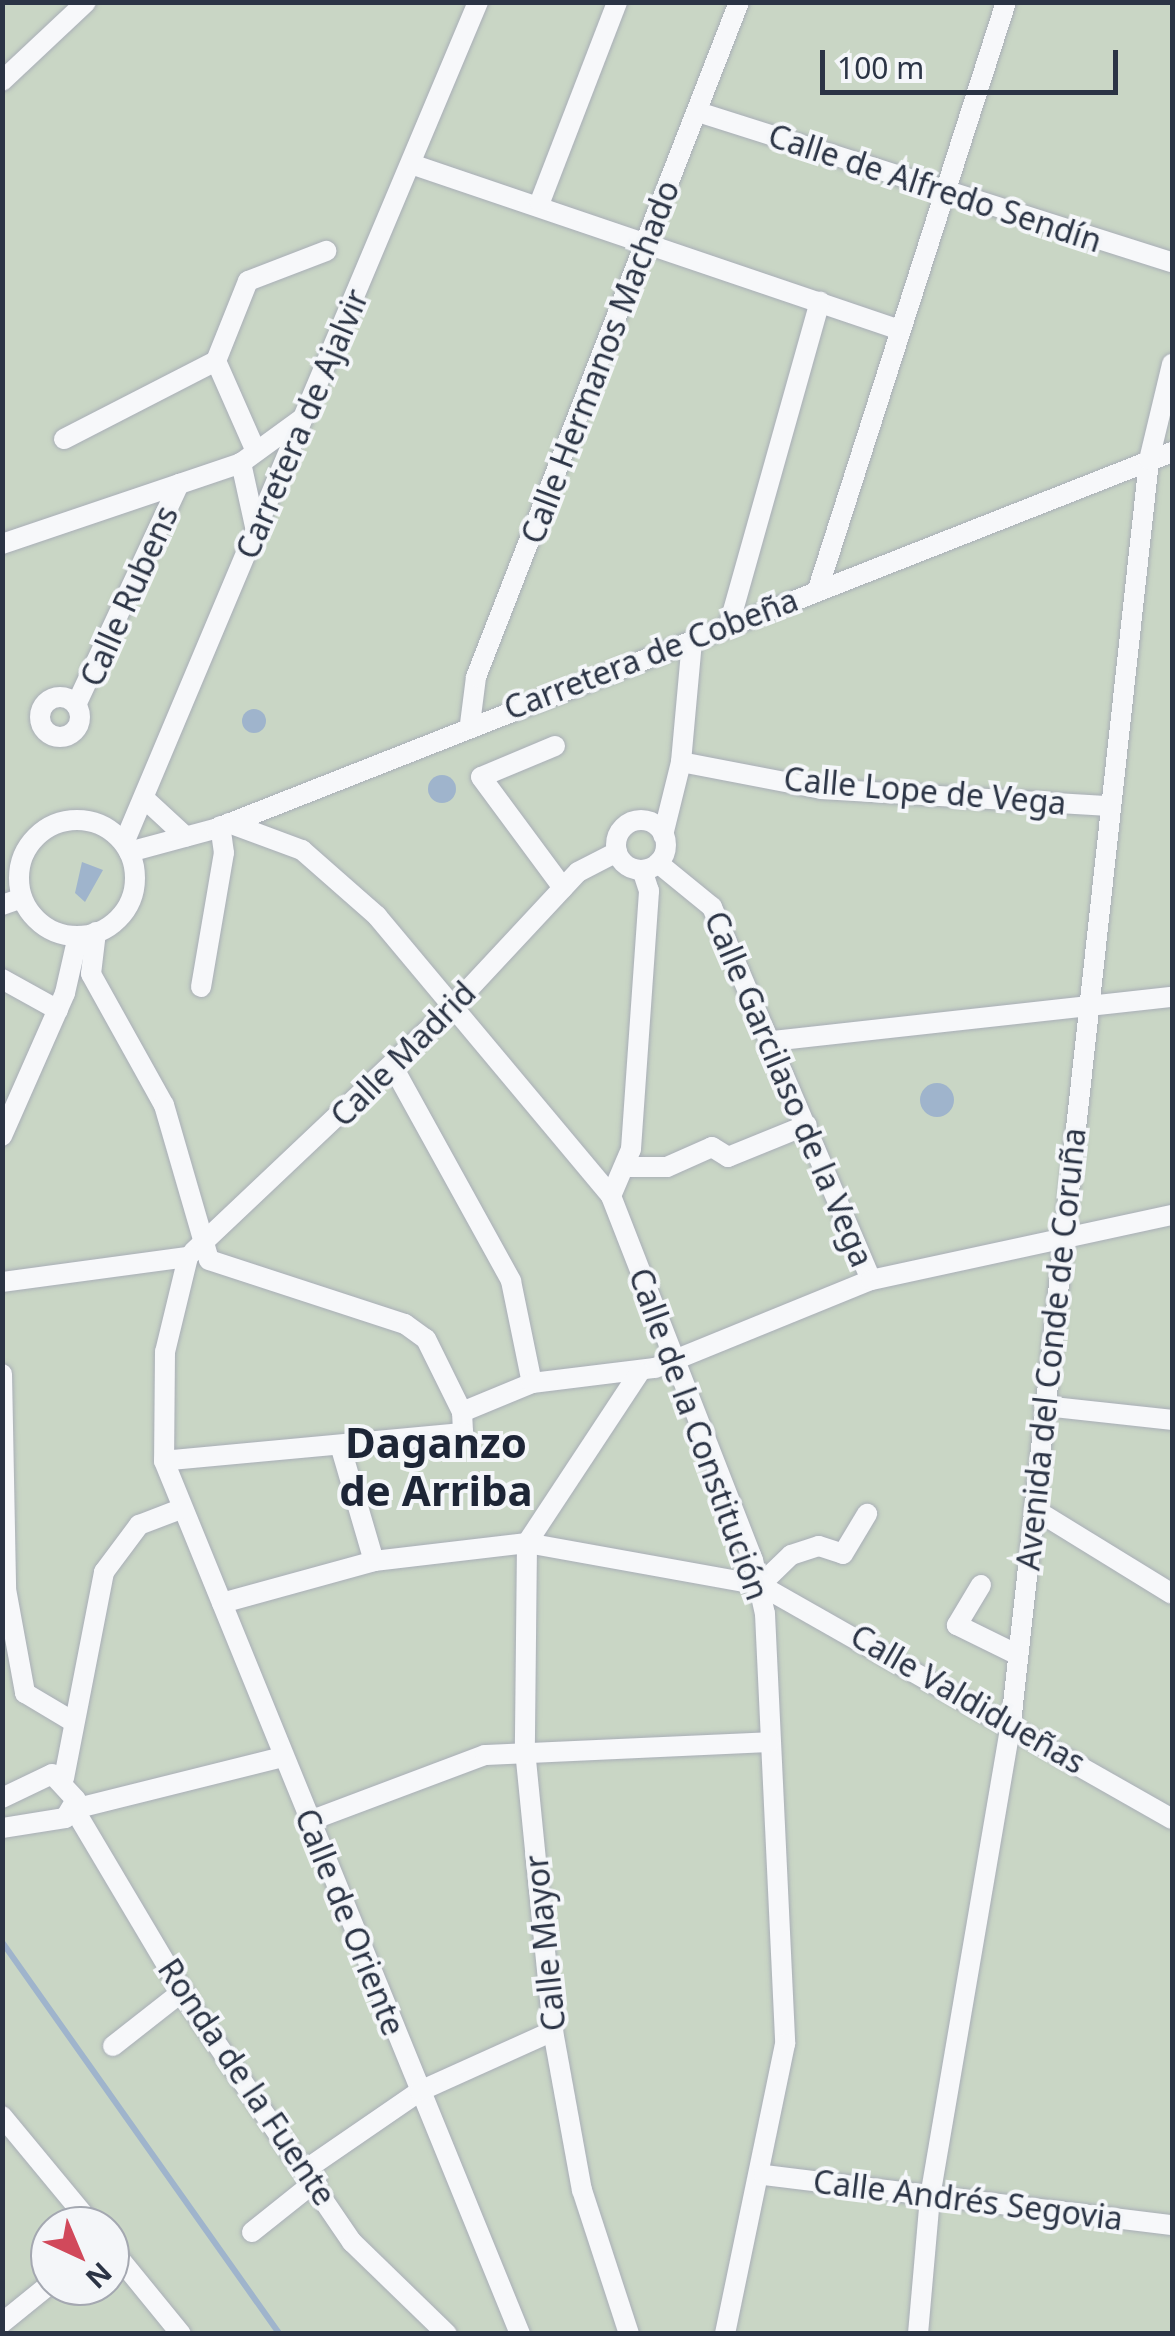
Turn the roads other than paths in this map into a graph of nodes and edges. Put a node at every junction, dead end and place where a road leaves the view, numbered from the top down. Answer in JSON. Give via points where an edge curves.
{"nodes":[{"id":1,"x":86,"y":2,"type":"edge"},
{"id":2,"x":478,"y":2,"type":"edge"},
{"id":3,"x":618,"y":2,"type":"edge"},
{"id":4,"x":739,"y":2,"type":"edge"},
{"id":5,"x":1006,"y":2,"type":"edge"},
{"id":6,"x":2,"y":81,"type":"edge"},
{"id":7,"x":698,"y":112,"type":"junction"},
{"id":8,"x":412,"y":164,"type":"junction"},
{"id":9,"x":944,"y":194,"type":"junction"},
{"id":10,"x":540,"y":202,"type":"junction"},
{"id":11,"x":650,"y":240,"type":"junction"},
{"id":12,"x":326,"y":251,"type":"dead end"},
{"id":13,"x":1172,"y":262,"type":"edge"},
{"id":14,"x":820,"y":302,"type":"junction"},
{"id":15,"x":900,"y":330,"type":"junction"},
{"id":16,"x":216,"y":361,"type":"junction"},
{"id":17,"x":1172,"y":364,"type":"edge"},
{"id":18,"x":304,"y":416,"type":"junction"},
{"id":19,"x":64,"y":439,"type":"dead end"},
{"id":20,"x":1172,"y":452,"type":"edge"},
{"id":21,"x":248,"y":455,"type":"junction"},
{"id":22,"x":1149,"y":460,"type":"junction"},
{"id":23,"x":179,"y":484,"type":"junction"},
{"id":24,"x":256,"y":533,"type":"junction"},
{"id":25,"x":2,"y":544,"type":"edge"},
{"id":26,"x":818,"y":589,"type":"junction"},
{"id":27,"x":728,"y":625,"type":"junction"},
{"id":28,"x":692,"y":640,"type":"junction"},
{"id":29,"x":76,"y":705,"type":"dead end"},
{"id":30,"x":470,"y":724,"type":"junction"},
{"id":31,"x":555,"y":746,"type":"dead end"},
{"id":32,"x":678,"y":772,"type":"junction"},
{"id":33,"x":146,"y":800,"type":"junction"},
{"id":34,"x":1110,"y":806,"type":"junction"},
{"id":35,"x":639,"y":820,"type":"junction"},
{"id":36,"x":224,"y":824,"type":"junction"},
{"id":37,"x":664,"y":835,"type":"junction"},
{"id":38,"x":186,"y":837,"type":"junction"},
{"id":39,"x":127,"y":848,"type":"junction"},
{"id":40,"x":617,"y":852,"type":"junction"},
{"id":41,"x":11,"y":861,"type":"edge"},
{"id":42,"x":650,"y":866,"type":"junction"},
{"id":43,"x":563,"y":888,"type":"junction"},
{"id":44,"x":12,"y":901,"type":"edge"},
{"id":45,"x":87,"y":934,"type":"junction"},
{"id":46,"x":2,"y":979,"type":"edge"},
{"id":47,"x":201,"y":987,"type":"dead end"},
{"id":48,"x":1172,"y":997,"type":"edge"},
{"id":49,"x":1090,"y":1005,"type":"junction"},
{"id":50,"x":453,"y":1006,"type":"junction"},
{"id":51,"x":58,"y":1010,"type":"junction"},
{"id":52,"x":772,"y":1042,"type":"junction"},
{"id":53,"x":392,"y":1065,"type":"junction"},
{"id":54,"x":807,"y":1125,"type":"junction"},
{"id":55,"x":2,"y":1136,"type":"edge"},
{"id":56,"x":624,"y":1167,"type":"junction"},
{"id":57,"x":611,"y":1196,"type":"junction"},
{"id":58,"x":1172,"y":1215,"type":"edge"},
{"id":59,"x":1063,"y":1239,"type":"junction"},
{"id":60,"x":193,"y":1251,"type":"junction"},
{"id":61,"x":871,"y":1280,"type":"junction"},
{"id":62,"x":2,"y":1282,"type":"edge"},
{"id":63,"x":674,"y":1362,"type":"junction"},
{"id":64,"x":639,"y":1373,"type":"junction"},
{"id":65,"x":2,"y":1374,"type":"edge"},
{"id":66,"x":532,"y":1383,"type":"junction"},
{"id":67,"x":1044,"y":1406,"type":"junction"},
{"id":68,"x":462,"y":1412,"type":"junction"},
{"id":69,"x":1172,"y":1420,"type":"edge"},
{"id":70,"x":340,"y":1445,"type":"junction"},
{"id":71,"x":164,"y":1462,"type":"junction"},
{"id":72,"x":181,"y":1509,"type":"junction"},
{"id":73,"x":1034,"y":1509,"type":"junction"},
{"id":74,"x":867,"y":1514,"type":"dead end"},
{"id":75,"x":4,"y":1530,"type":"edge"},
{"id":76,"x":526,"y":1543,"type":"junction"},
{"id":77,"x":374,"y":1561,"type":"junction"},
{"id":78,"x":760,"y":1586,"type":"junction"},
{"id":79,"x":981,"y":1586,"type":"dead end"},
{"id":80,"x":1172,"y":1594,"type":"edge"},
{"id":81,"x":222,"y":1603,"type":"junction"},
{"id":82,"x":1018,"y":1655,"type":"junction"},
{"id":83,"x":72,"y":1722,"type":"junction"},
{"id":84,"x":1010,"y":1723,"type":"junction"},
{"id":85,"x":770,"y":1742,"type":"junction"},
{"id":86,"x":525,"y":1750,"type":"junction"},
{"id":87,"x":282,"y":1757,"type":"junction"},
{"id":88,"x":64,"y":1778,"type":"junction"},
{"id":89,"x":2,"y":1798,"type":"edge"},
{"id":90,"x":74,"y":1809,"type":"junction"},
{"id":91,"x":1172,"y":1819,"type":"edge"},
{"id":92,"x":312,"y":1820,"type":"junction"},
{"id":93,"x":2,"y":1828,"type":"edge"},
{"id":94,"x":182,"y":1991,"type":"junction"},
{"id":95,"x":553,"y":2031,"type":"junction"},
{"id":96,"x":113,"y":2046,"type":"dead end"},
{"id":97,"x":420,"y":2091,"type":"junction"},
{"id":98,"x":2,"y":2116,"type":"edge"},
{"id":99,"x":764,"y":2174,"type":"junction"},
{"id":100,"x":312,"y":2175,"type":"junction"},
{"id":101,"x":930,"y":2198,"type":"junction"},
{"id":102,"x":76,"y":2206,"type":"edge"},
{"id":103,"x":1172,"y":2225,"type":"edge"},
{"id":104,"x":252,"y":2232,"type":"dead end"},
{"id":105,"x":130,"y":2272,"type":"edge"},
{"id":106,"x":30,"y":2300,"type":"edge"},
{"id":107,"x":2,"y":2323,"type":"edge"},
{"id":108,"x":181,"y":2334,"type":"edge"},
{"id":109,"x":447,"y":2334,"type":"edge"},
{"id":110,"x":520,"y":2334,"type":"edge"},
{"id":111,"x":629,"y":2334,"type":"edge"},
{"id":112,"x":725,"y":2334,"type":"edge"},
{"id":113,"x":918,"y":2334,"type":"edge"}],
"edges":[{"from":1,"to":6,"type":"street"},
{"from":2,"to":8,"type":"street","name":"Carretera de Ajalvir"},
{"from":3,"to":10,"type":"street"},
{"from":4,"to":7,"type":"street","name":"Calle Hermanos Machado"},
{"from":5,"to":9,"type":"street"},
{"from":7,"to":9,"type":"street","name":"Calle de Alfredo Sendín"},
{"from":7,"to":11,"type":"street","name":"Calle Hermanos Machado"},
{"from":8,"to":10,"type":"street"},
{"from":8,"to":18,"type":"street","name":"Carretera de Ajalvir"},
{"from":9,"to":13,"type":"street","name":"Calle de Alfredo Sendín"},
{"from":9,"to":15,"type":"street"},
{"from":10,"to":11,"type":"street"},
{"from":11,"to":14,"type":"street"},
{"from":11,"to":30,"type":"street","name":"Calle Hermanos Machado","via":[[476,678]]},
{"from":12,"to":16,"type":"street","via":[[248,281]]},
{"from":14,"to":15,"type":"street"},
{"from":14,"to":27,"type":"street"},
{"from":15,"to":26,"type":"street"},
{"from":16,"to":19,"type":"street"},
{"from":16,"to":21,"type":"street"},
{"from":17,"to":22,"type":"street","name":"Avenida del Conde de Coruña"},
{"from":18,"to":21,"type":"street"},
{"from":18,"to":24,"type":"street","name":"Carretera de Ajalvir"},
{"from":20,"to":22,"type":"street","name":"Carretera de Cobeña"},
{"from":21,"to":23,"type":"street"},
{"from":21,"to":24,"type":"street"},
{"from":22,"to":26,"type":"street","name":"Carretera de Cobeña"},
{"from":22,"to":34,"type":"street","name":"Avenida del Conde de Coruña"},
{"from":23,"to":25,"type":"street"},
{"from":23,"to":29,"type":"street","name":"Calle Rubens"},
{"from":24,"to":33,"type":"street","name":"Carretera de Ajalvir"},
{"from":26,"to":27,"type":"street","name":"Carretera de Cobeña"},
{"from":27,"to":28,"type":"street","name":"Carretera de Cobeña"},
{"from":28,"to":30,"type":"street","name":"Carretera de Cobeña"},
{"from":28,"to":32,"type":"street"},
{"from":30,"to":36,"type":"street","name":"Carretera de Cobeña"},
{"from":31,"to":43,"type":"street","via":[[481,777]]},
{"from":32,"to":34,"type":"street","name":"Calle Lope de Vega","via":[[821,789]]},
{"from":32,"to":35,"type":"street"},
{"from":32,"to":37,"type":"street"},
{"from":33,"to":38,"type":"street"},
{"from":33,"to":39,"type":"street","name":"Carretera de Ajalvir"},
{"from":34,"to":49,"type":"street","name":"Avenida del Conde de Coruña"},
{"from":35,"to":37,"type":"street"},
{"from":35,"to":40,"type":"street","via":[[623,828]]},
{"from":36,"to":38,"type":"street","name":"Carretera de Cobeña"},
{"from":36,"to":47,"type":"street"},
{"from":36,"to":50,"type":"street","name":"Calle de la Constitución","via":[[269,834],[332,872]]},
{"from":37,"to":42,"type":"street"},
{"from":38,"to":39,"type":"street","name":"Carretera de Cobeña"},
{"from":39,"to":41,"type":"street","via":[[74,820],[40,833]]},
{"from":39,"to":45,"type":"street","via":[[126,908]]},
{"from":40,"to":42,"type":"street","name":"Calle Garcilaso de la Vega"},
{"from":40,"to":43,"type":"street","name":"Calle Madrid"},
{"from":41,"to":44,"type":"street"},
{"from":42,"to":52,"type":"street","name":"Calle Garcilaso de la Vega","via":[[706,895]]},
{"from":42,"to":56,"type":"street"},
{"from":43,"to":50,"type":"street","name":"Calle Madrid"},
{"from":44,"to":45,"type":"street","via":[[44,926]]},
{"from":45,"to":51,"type":"street"},
{"from":45,"to":60,"type":"street","via":[[91,974],[164,1105]]},
{"from":46,"to":51,"type":"street"},
{"from":48,"to":49,"type":"street"},
{"from":49,"to":52,"type":"street"},
{"from":49,"to":59,"type":"street","name":"Avenida del Conde de Coruña"},
{"from":50,"to":53,"type":"street","name":"Calle Madrid"},
{"from":50,"to":57,"type":"street","name":"Calle de la Constitución"},
{"from":51,"to":55,"type":"street"},
{"from":52,"to":54,"type":"street","name":"Calle Garcilaso de la Vega"},
{"from":53,"to":60,"type":"street","name":"Calle Madrid"},
{"from":53,"to":66,"type":"street","via":[[511,1281]]},
{"from":54,"to":56,"type":"street","via":[[728,1157],[712,1147],[667,1167]]},
{"from":54,"to":61,"type":"street","name":"Calle Garcilaso de la Vega"},
{"from":56,"to":57,"type":"street"},
{"from":57,"to":63,"type":"street","name":"Calle de la Constitución"},
{"from":58,"to":59,"type":"street"},
{"from":59,"to":61,"type":"street"},
{"from":59,"to":67,"type":"street","name":"Avenida del Conde de Coruña"},
{"from":60,"to":62,"type":"street"},
{"from":60,"to":68,"type":"street","via":[[286,1290],[405,1324],[426,1339]]},
{"from":60,"to":71,"type":"street","via":[[165,1352]]},
{"from":61,"to":63,"type":"street"},
{"from":63,"to":64,"type":"street"},
{"from":63,"to":78,"type":"street","name":"Calle de la Constitución"},
{"from":64,"to":66,"type":"street"},
{"from":64,"to":76,"type":"street"},
{"from":65,"to":75,"type":"street"},
{"from":66,"to":68,"type":"street"},
{"from":67,"to":69,"type":"street"},
{"from":67,"to":73,"type":"street","name":"Avenida del Conde de Coruña"},
{"from":68,"to":70,"type":"street","via":[[463,1434]]},
{"from":70,"to":71,"type":"street"},
{"from":70,"to":77,"type":"street"},
{"from":71,"to":72,"type":"street","name":"Calle de Oriente"},
{"from":72,"to":81,"type":"street","name":"Calle de Oriente"},
{"from":72,"to":83,"type":"street","via":[[118,1544]]},
{"from":73,"to":80,"type":"street"},
{"from":73,"to":82,"type":"street","name":"Avenida del Conde de Coruña"},
{"from":74,"to":78,"type":"street","via":[[843,1554],[819,1546],[792,1555]]},
{"from":75,"to":83,"type":"street","via":[[25,1693]]},
{"from":76,"to":77,"type":"street","name":"Calle Valdidueñas"},
{"from":76,"to":78,"type":"street","name":"Calle Valdidueñas"},
{"from":76,"to":86,"type":"street","name":"Calle Mayor"},
{"from":77,"to":81,"type":"street","name":"Calle Valdidueñas"},
{"from":78,"to":84,"type":"street","name":"Calle Valdidueñas"},
{"from":78,"to":85,"type":"street","name":"Calle de la Constitución"},
{"from":79,"to":82,"type":"street","via":[[957,1625]]},
{"from":81,"to":87,"type":"street","name":"Calle de Oriente"},
{"from":82,"to":84,"type":"street","name":"Avenida del Conde de Coruña"},
{"from":83,"to":88,"type":"street"},
{"from":84,"to":91,"type":"street","name":"Calle Valdidueñas"},
{"from":84,"to":101,"type":"street","name":"Avenida del Conde de Coruña"},
{"from":85,"to":86,"type":"street"},
{"from":85,"to":99,"type":"street","name":"Calle de la Constitución","via":[[784,2044]]},
{"from":86,"to":92,"type":"street","via":[[471,1760]]},
{"from":86,"to":95,"type":"street","name":"Calle Mayor"},
{"from":87,"to":90,"type":"street"},
{"from":87,"to":92,"type":"street","name":"Calle de Oriente"},
{"from":88,"to":89,"type":"street","via":[[52,1774]]},
{"from":88,"to":90,"type":"street","name":"Ronda de la Fuente"},
{"from":90,"to":93,"type":"street","via":[[35,1827]]},
{"from":90,"to":94,"type":"street","name":"Ronda de la Fuente"},
{"from":92,"to":97,"type":"street","name":"Calle de Oriente"},
{"from":94,"to":96,"type":"street"},
{"from":94,"to":100,"type":"street","name":"Ronda de la Fuente"},
{"from":95,"to":97,"type":"street"},
{"from":95,"to":111,"type":"street","name":"Calle Mayor","via":[[582,2190]]},
{"from":97,"to":100,"type":"street"},
{"from":97,"to":110,"type":"street","name":"Calle de Oriente"},
{"from":98,"to":102,"type":"street"},
{"from":99,"to":101,"type":"street","name":"Calle Andrés Segovia"},
{"from":99,"to":112,"type":"street","name":"Calle de la Constitución"},
{"from":100,"to":104,"type":"street"},
{"from":100,"to":109,"type":"street","name":"Ronda de la Fuente","via":[[352,2242]]},
{"from":101,"to":103,"type":"street","name":"Calle Andrés Segovia"},
{"from":101,"to":113,"type":"street","name":"Avenida del Conde de Coruña"},
{"from":105,"to":108,"type":"street"},
{"from":106,"to":107,"type":"street"}]}
